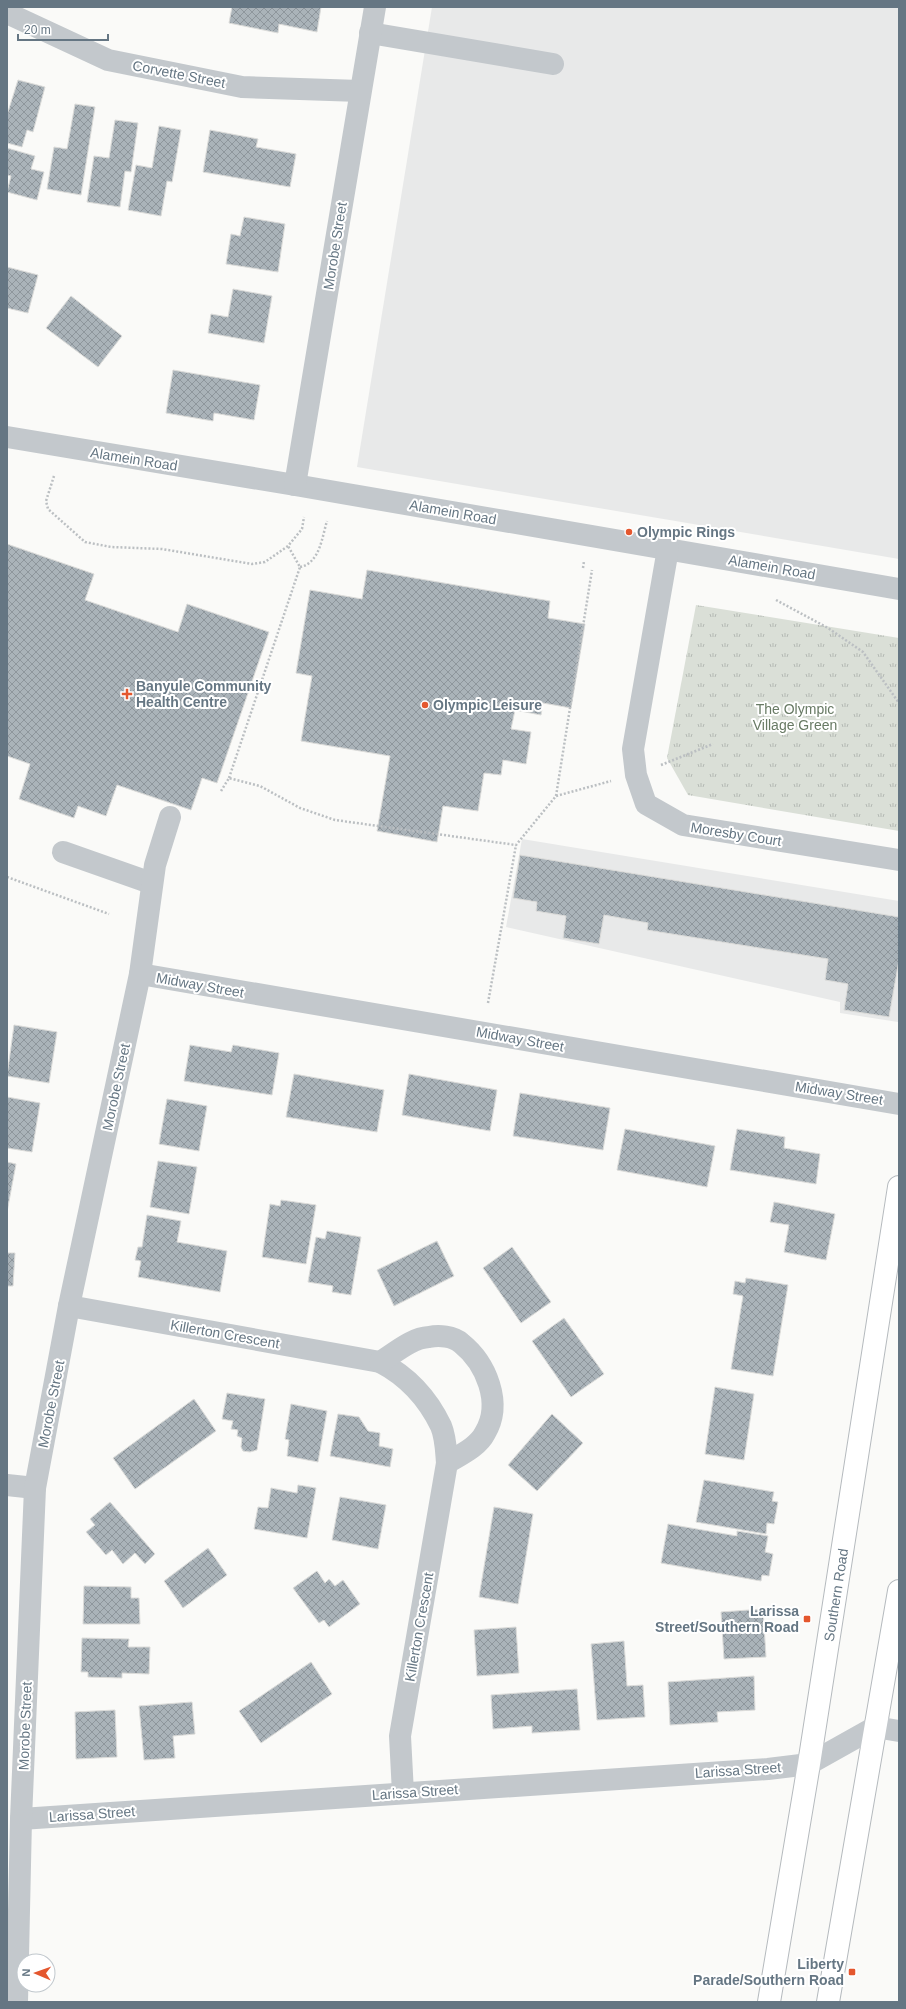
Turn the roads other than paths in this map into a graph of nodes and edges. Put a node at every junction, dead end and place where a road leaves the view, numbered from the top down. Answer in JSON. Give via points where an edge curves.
{"nodes":[{"id":1,"x":375,"y":7,"type":"edge"},
{"id":2,"x":7,"y":13,"type":"edge"},
{"id":3,"x":370,"y":33,"type":"junction"},
{"id":4,"x":553,"y":64,"type":"dead end"},
{"id":5,"x":360,"y":91,"type":"junction"},
{"id":6,"x":7,"y":437,"type":"edge"},
{"id":7,"x":295,"y":485,"type":"junction"},
{"id":8,"x":668,"y":549,"type":"junction"},
{"id":9,"x":899,"y":589,"type":"edge"},
{"id":10,"x":170,"y":817,"type":"dead end"},
{"id":11,"x":63,"y":852,"type":"dead end"},
{"id":12,"x":899,"y":860,"type":"edge"},
{"id":13,"x":151,"y":883,"type":"junction"},
{"id":14,"x":140,"y":974,"type":"junction"},
{"id":15,"x":899,"y":1104,"type":"edge"},
{"id":16,"x":899,"y":1187,"type":"edge"},
{"id":17,"x":69,"y":1306,"type":"junction"},
{"id":18,"x":380,"y":1362,"type":"junction"},
{"id":19,"x":447,"y":1463,"type":"junction"},
{"id":20,"x":7,"y":1485,"type":"edge"},
{"id":21,"x":35,"y":1488,"type":"junction"},
{"id":22,"x":899,"y":1591,"type":"edge"},
{"id":23,"x":875,"y":1727,"type":"junction"},
{"id":24,"x":899,"y":1731,"type":"edge"},
{"id":25,"x":810,"y":1764,"type":"junction"},
{"id":26,"x":403,"y":1793,"type":"junction"},
{"id":27,"x":21,"y":1819,"type":"junction"},
{"id":28,"x":17,"y":2002,"type":"edge"},
{"id":29,"x":769,"y":2002,"type":"edge"},
{"id":30,"x":828,"y":2002,"type":"edge"}],
"edges":[{"from":1,"to":3,"type":"street","name":"Morobe Street"},
{"from":2,"to":5,"type":"street","name":"Corvette Street","via":[[108,60],[242,86]]},
{"from":3,"to":4,"type":"street"},
{"from":3,"to":5,"type":"street","name":"Morobe Street"},
{"from":5,"to":7,"type":"street","name":"Morobe Street"},
{"from":6,"to":7,"type":"street","name":"Alamein Road"},
{"from":7,"to":8,"type":"street","name":"Alamein Road"},
{"from":8,"to":9,"type":"street","name":"Alamein Road"},
{"from":8,"to":12,"type":"street","name":"Moresby Court","via":[[633,749],[636,775],[646,804],[683,825]]},
{"from":10,"to":13,"type":"street","name":"Morobe Street","via":[[154,865]]},
{"from":11,"to":13,"type":"street"},
{"from":13,"to":14,"type":"street","name":"Morobe Street"},
{"from":14,"to":15,"type":"street","name":"Midway Street"},
{"from":14,"to":17,"type":"street","name":"Morobe Street"},
{"from":16,"to":25,"type":"main road","name":"Southern Road"},
{"from":17,"to":18,"type":"street","name":"Killerton Crescent"},
{"from":17,"to":21,"type":"street","name":"Morobe Street"},
{"from":18,"to":19,"type":"street","name":"Killerton Crescent","via":[[404,1377],[419,1392],[432,1411],[442,1427]]},
{"from":18,"to":19,"type":"street","via":[[415,1340],[439,1336],[461,1342],[484,1371],[491,1384],[493,1402],[485,1434],[473,1447]]},
{"from":19,"to":26,"type":"street","name":"Killerton Crescent","via":[[400,1736]]},
{"from":20,"to":21,"type":"street"},
{"from":21,"to":27,"type":"street","name":"Morobe Street"},
{"from":22,"to":23,"type":"main road"},
{"from":23,"to":24,"type":"street"},
{"from":23,"to":25,"type":"street"},
{"from":23,"to":30,"type":"main road"},
{"from":25,"to":26,"type":"street","name":"Larissa Street","via":[[768,1769]]},
{"from":25,"to":29,"type":"main road","name":"Southern Road"},
{"from":26,"to":27,"type":"street","name":"Larissa Street"},
{"from":27,"to":28,"type":"street","name":"Morobe Street"}]}
